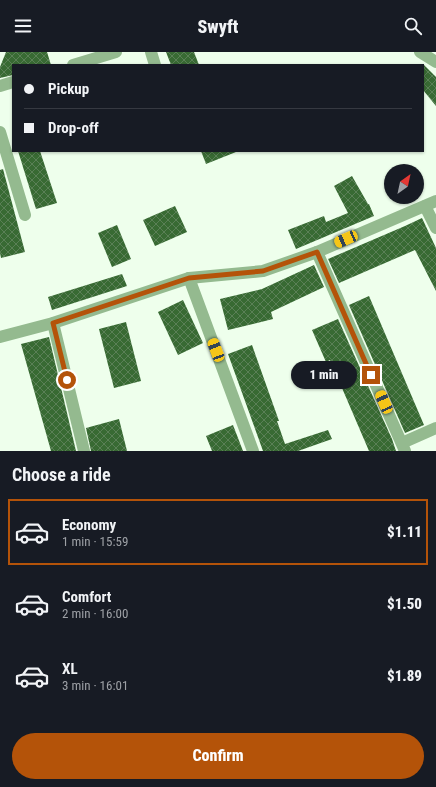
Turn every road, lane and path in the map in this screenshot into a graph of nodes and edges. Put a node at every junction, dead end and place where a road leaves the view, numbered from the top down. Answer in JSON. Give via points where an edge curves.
{"nodes":[{"id":1,"x":116,"y":52,"type":"edge"},
{"id":2,"x":151,"y":52,"type":"edge"},
{"id":3,"x":420,"y":52,"type":"edge"},
{"id":4,"x":436,"y":62,"type":"edge"},
{"id":5,"x":76,"y":64,"type":"edge"},
{"id":6,"x":156,"y":64,"type":"edge"},
{"id":7,"x":12,"y":82,"type":"edge"},
{"id":8,"x":0,"y":86,"type":"edge"},
{"id":9,"x":0,"y":132,"type":"edge"},
{"id":10,"x":431,"y":204,"type":"edge"},
{"id":11,"x":25,"y":215,"type":"dead end"},
{"id":12,"x":436,"y":228,"type":"edge"},
{"id":13,"x":317,"y":252,"type":"junction"},
{"id":14,"x":189,"y":278,"type":"junction"},
{"id":15,"x":53,"y":323,"type":"junction"},
{"id":16,"x":0,"y":337,"type":"edge"},
{"id":17,"x":436,"y":428,"type":"edge"},
{"id":18,"x":403,"y":447,"type":"edge"},
{"id":19,"x":84,"y":451,"type":"edge"},
{"id":20,"x":253,"y":451,"type":"edge"}],
"edges":[{"from":1,"to":5,"type":"street"},
{"from":2,"to":6,"type":"street"},
{"from":3,"to":4,"type":"street"},
{"from":7,"to":8,"type":"street"},
{"from":9,"to":11,"type":"street"},
{"from":10,"to":12,"type":"street"},
{"from":10,"to":13,"type":"street"},
{"from":13,"to":14,"type":"street","via":[[263,271]]},
{"from":13,"to":18,"type":"street"},
{"from":14,"to":15,"type":"street"},
{"from":14,"to":20,"type":"street"},
{"from":15,"to":16,"type":"street"},
{"from":15,"to":19,"type":"street"},
{"from":17,"to":18,"type":"street"}]}
